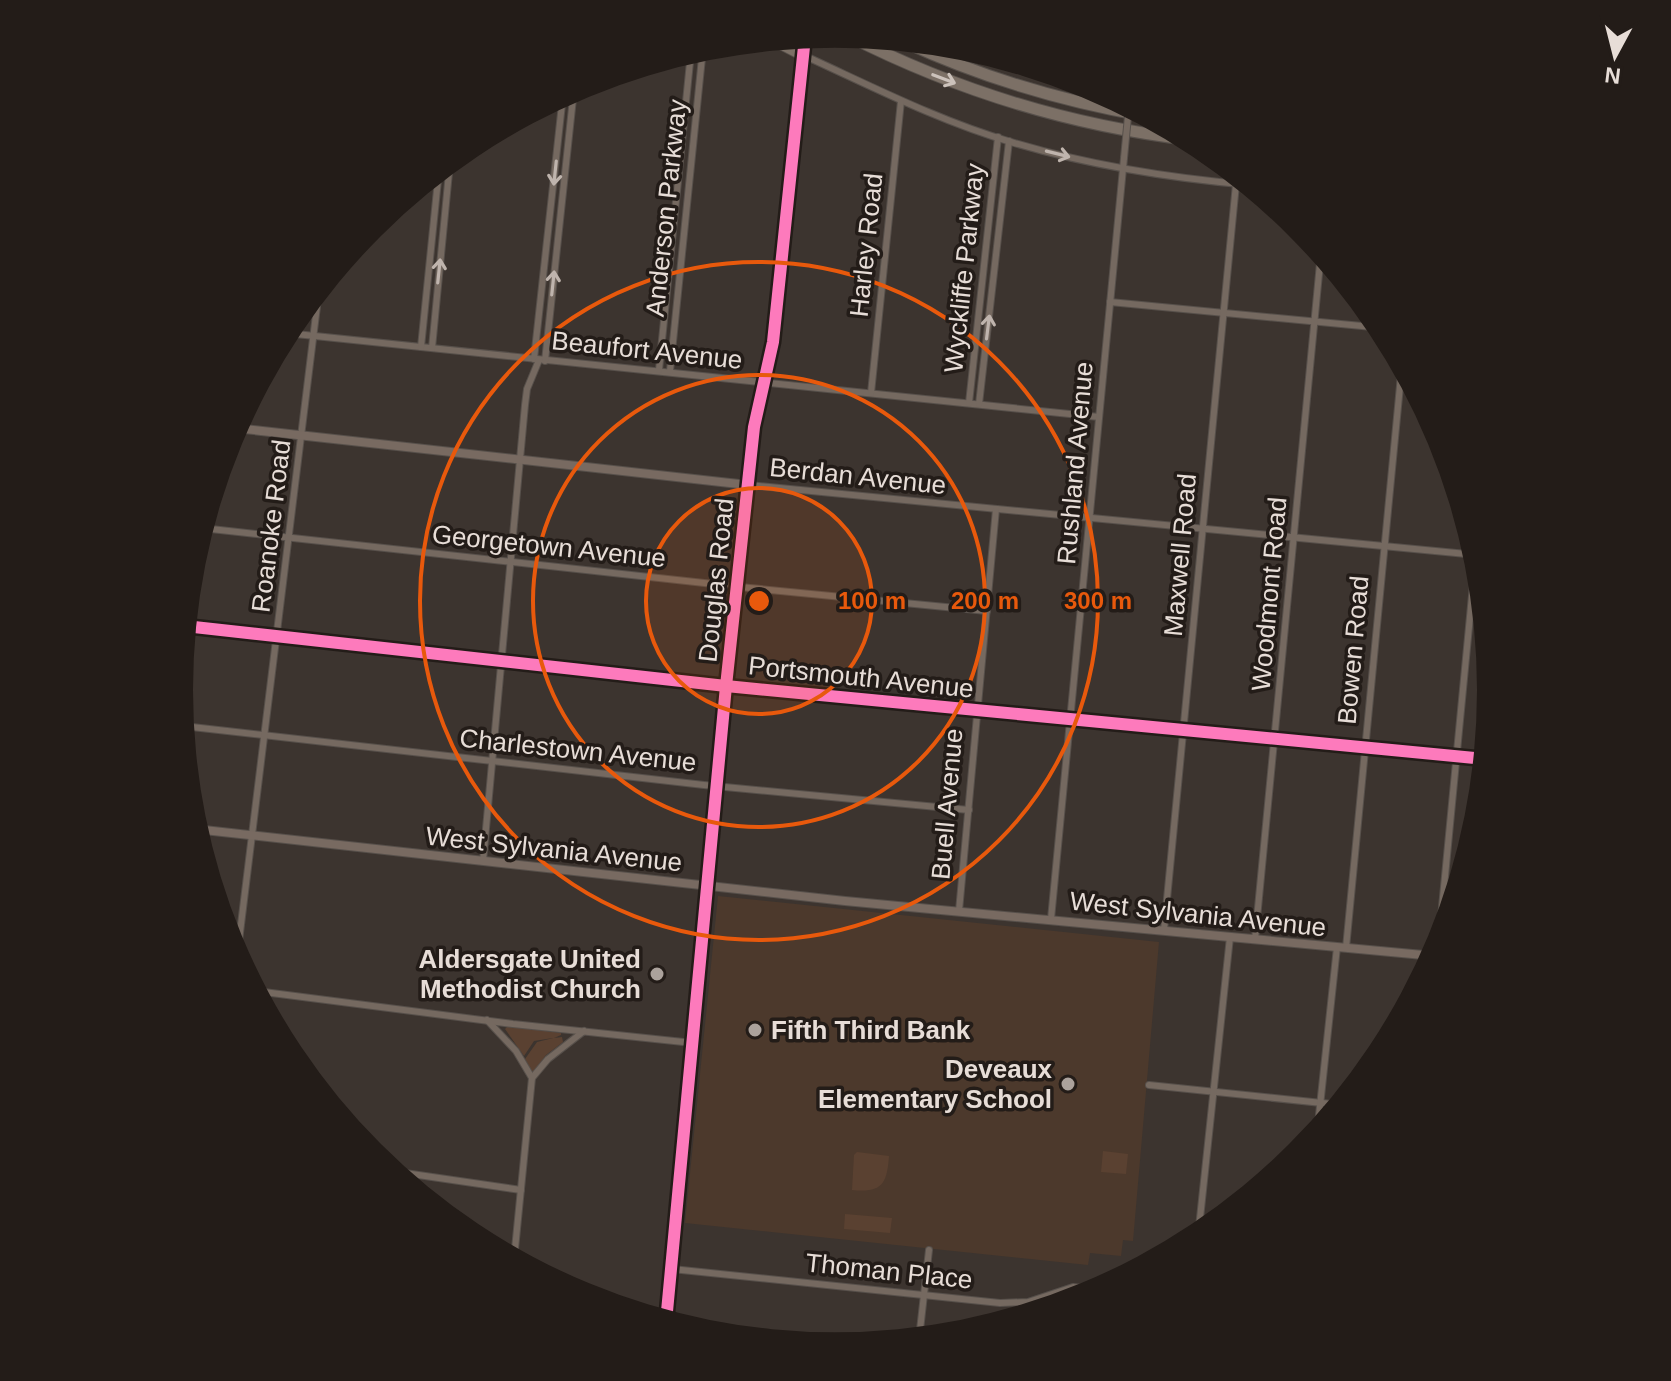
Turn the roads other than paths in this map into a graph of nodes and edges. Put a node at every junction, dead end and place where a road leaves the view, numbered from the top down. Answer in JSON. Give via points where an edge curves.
{"nodes":[{"id":1,"x":804,"y":49,"type":"edge"},
{"id":2,"x":810,"y":49,"type":"edge"},
{"id":3,"x":877,"y":49,"type":"edge"},
{"id":4,"x":939,"y":56,"type":"edge"},
{"id":5,"x":702,"y":62,"type":"edge"},
{"id":6,"x":690,"y":65,"type":"edge"},
{"id":7,"x":901,"y":101,"type":"junction"},
{"id":8,"x":572,"y":105,"type":"edge"},
{"id":9,"x":1105,"y":108,"type":"edge"},
{"id":10,"x":562,"y":109,"type":"edge"},
{"id":11,"x":1128,"y":118,"type":"edge"},
{"id":12,"x":1159,"y":135,"type":"edge"},
{"id":13,"x":998,"y":137,"type":"junction"},
{"id":14,"x":1009,"y":141,"type":"junction"},
{"id":15,"x":1123,"y":170,"type":"junction"},
{"id":16,"x":448,"y":178,"type":"edge"},
{"id":17,"x":1230,"y":183,"type":"edge"},
{"id":18,"x":437,"y":186,"type":"edge"},
{"id":19,"x":1236,"y":188,"type":"edge"},
{"id":20,"x":1320,"y":268,"type":"edge"},
{"id":21,"x":1110,"y":302,"type":"junction"},
{"id":22,"x":317,"y":312,"type":"edge"},
{"id":23,"x":1224,"y":313,"type":"junction"},
{"id":24,"x":1315,"y":322,"type":"junction"},
{"id":25,"x":1365,"y":326,"type":"edge"},
{"id":26,"x":301,"y":335,"type":"edge"},
{"id":27,"x":314,"y":336,"type":"junction"},
{"id":28,"x":421,"y":347,"type":"junction"},
{"id":29,"x":432,"y":348,"type":"junction"},
{"id":30,"x":540,"y":360,"type":"junction"},
{"id":31,"x":659,"y":370,"type":"junction"},
{"id":32,"x":670,"y":371,"type":"junction"},
{"id":33,"x":764,"y":382,"type":"junction"},
{"id":34,"x":1400,"y":384,"type":"edge"},
{"id":35,"x":871,"y":393,"type":"junction"},
{"id":36,"x":969,"y":403,"type":"junction"},
{"id":37,"x":979,"y":404,"type":"junction"},
{"id":38,"x":1099,"y":417,"type":"junction"},
{"id":39,"x":249,"y":429,"type":"edge"},
{"id":40,"x":303,"y":435,"type":"junction"},
{"id":41,"x":520,"y":460,"type":"junction"},
{"id":42,"x":748,"y":485,"type":"junction"},
{"id":43,"x":996,"y":509,"type":"junction"},
{"id":44,"x":1090,"y":517,"type":"junction"},
{"id":45,"x":214,"y":529,"type":"edge"},
{"id":46,"x":1203,"y":529,"type":"junction"},
{"id":47,"x":289,"y":537,"type":"junction"},
{"id":48,"x":1294,"y":538,"type":"junction"},
{"id":49,"x":1385,"y":548,"type":"junction"},
{"id":50,"x":1463,"y":554,"type":"edge"},
{"id":51,"x":510,"y":562,"type":"junction"},
{"id":52,"x":737,"y":587,"type":"junction"},
{"id":53,"x":1472,"y":603,"type":"edge"},
{"id":54,"x":987,"y":611,"type":"junction"},
{"id":55,"x":196,"y":627,"type":"edge"},
{"id":56,"x":277,"y":636,"type":"junction"},
{"id":57,"x":501,"y":661,"type":"junction"},
{"id":58,"x":726,"y":686,"type":"junction"},
{"id":59,"x":978,"y":711,"type":"junction"},
{"id":60,"x":1071,"y":720,"type":"junction"},
{"id":61,"x":194,"y":727,"type":"edge"},
{"id":62,"x":1183,"y":730,"type":"junction"},
{"id":63,"x":264,"y":735,"type":"junction"},
{"id":64,"x":1275,"y":739,"type":"junction"},
{"id":65,"x":1366,"y":748,"type":"junction"},
{"id":66,"x":1457,"y":757,"type":"junction"},
{"id":67,"x":1475,"y":758,"type":"edge"},
{"id":68,"x":492,"y":761,"type":"junction"},
{"id":69,"x":717,"y":786,"type":"junction"},
{"id":70,"x":969,"y":810,"type":"junction"},
{"id":71,"x":209,"y":831,"type":"edge"},
{"id":72,"x":251,"y":836,"type":"junction"},
{"id":73,"x":483,"y":861,"type":"junction"},
{"id":74,"x":708,"y":885,"type":"junction"},
{"id":75,"x":1443,"y":900,"type":"edge"},
{"id":76,"x":959,"y":911,"type":"junction"},
{"id":77,"x":1051,"y":919,"type":"junction"},
{"id":78,"x":1164,"y":930,"type":"junction"},
{"id":79,"x":240,"y":931,"type":"edge"},
{"id":80,"x":1230,"y":937,"type":"junction"},
{"id":81,"x":1255,"y":939,"type":"junction"},
{"id":82,"x":1342,"y":948,"type":"junction"},
{"id":83,"x":1421,"y":955,"type":"edge"},
{"id":84,"x":268,"y":993,"type":"edge"},
{"id":85,"x":487,"y":1020,"type":"junction"},
{"id":86,"x":584,"y":1031,"type":"junction"},
{"id":87,"x":693,"y":1043,"type":"junction"},
{"id":88,"x":532,"y":1078,"type":"junction"},
{"id":89,"x":1149,"y":1085,"type":"dead end"},
{"id":90,"x":1213,"y":1092,"type":"junction"},
{"id":91,"x":1320,"y":1103,"type":"junction"},
{"id":92,"x":1327,"y":1104,"type":"edge"},
{"id":93,"x":1319,"y":1114,"type":"edge"},
{"id":94,"x":412,"y":1174,"type":"edge"},
{"id":95,"x":521,"y":1190,"type":"junction"},
{"id":96,"x":1200,"y":1219,"type":"edge"},
{"id":97,"x":515,"y":1248,"type":"edge"},
{"id":98,"x":929,"y":1250,"type":"dead end"},
{"id":99,"x":672,"y":1269,"type":"junction"},
{"id":100,"x":1073,"y":1287,"type":"edge"},
{"id":101,"x":924,"y":1295,"type":"junction"},
{"id":102,"x":667,"y":1310,"type":"edge"},
{"id":103,"x":920,"y":1328,"type":"edge"}],
"edges":[{"from":1,"to":33,"type":"street","name":"Douglas Road","via":[[775,330]]},
{"from":2,"to":7,"type":"street"},
{"from":3,"to":12,"type":"highway","one_way":true,"via":[[942,79],[1039,111]]},
{"from":4,"to":9,"type":"highway","via":[[1002,80]]},
{"from":5,"to":32,"type":"street","name":"Anderson Parkway"},
{"from":6,"to":31,"type":"street","name":"Anderson Parkway"},
{"from":7,"to":13,"type":"street"},
{"from":7,"to":35,"type":"street","name":"Harley Road"},
{"from":30,"to":8,"type":"street","one_way":true},
{"from":10,"to":30,"type":"street","one_way":true},
{"from":11,"to":15,"type":"street","name":"Rushland Avenue","bridge":true},
{"from":13,"to":14,"type":"street"},
{"from":13,"to":36,"type":"street","name":"Wyckliffe Parkway"},
{"from":14,"to":15,"type":"street","one_way":true},
{"from":37,"to":14,"type":"street","name":"Wyckliffe Parkway","one_way":true},
{"from":15,"to":17,"type":"street"},
{"from":15,"to":21,"type":"street","name":"Rushland Avenue"},
{"from":29,"to":16,"type":"street","one_way":true},
{"from":18,"to":28,"type":"street"},
{"from":19,"to":23,"type":"street","name":"Maxwell Road"},
{"from":20,"to":24,"type":"street","name":"Woodmont Road"},
{"from":21,"to":23,"type":"street"},
{"from":21,"to":38,"type":"street","name":"Rushland Avenue"},
{"from":22,"to":27,"type":"street","name":"Roanoke Road"},
{"from":23,"to":24,"type":"street"},
{"from":23,"to":46,"type":"street","name":"Maxwell Road"},
{"from":24,"to":25,"type":"street"},
{"from":24,"to":48,"type":"street","name":"Woodmont Road"},
{"from":26,"to":27,"type":"street","name":"Beaufort Avenue"},
{"from":27,"to":28,"type":"street","name":"Beaufort Avenue"},
{"from":27,"to":40,"type":"street","name":"Roanoke Road"},
{"from":28,"to":29,"type":"street","name":"Beaufort Avenue"},
{"from":29,"to":30,"type":"street","name":"Beaufort Avenue"},
{"from":30,"to":31,"type":"street","name":"Beaufort Avenue"},
{"from":30,"to":41,"type":"street","via":[[527,389]]},
{"from":31,"to":32,"type":"street","name":"Beaufort Avenue"},
{"from":32,"to":33,"type":"street","name":"Beaufort Avenue"},
{"from":33,"to":35,"type":"street","name":"Beaufort Avenue"},
{"from":33,"to":42,"type":"street","name":"Douglas Road"},
{"from":34,"to":49,"type":"street","name":"Bowen Road"},
{"from":35,"to":36,"type":"street","name":"Beaufort Avenue"},
{"from":36,"to":37,"type":"street","name":"Beaufort Avenue"},
{"from":37,"to":38,"type":"street","name":"Beaufort Avenue"},
{"from":38,"to":44,"type":"street","name":"Rushland Avenue"},
{"from":39,"to":40,"type":"street","name":"Berdan Avenue"},
{"from":40,"to":41,"type":"street","name":"Berdan Avenue"},
{"from":40,"to":47,"type":"street","name":"Roanoke Road"},
{"from":41,"to":42,"type":"street","name":"Berdan Avenue"},
{"from":41,"to":51,"type":"street"},
{"from":42,"to":43,"type":"street","name":"Berdan Avenue"},
{"from":42,"to":52,"type":"street","name":"Douglas Road"},
{"from":43,"to":44,"type":"street","name":"Berdan Avenue"},
{"from":43,"to":54,"type":"street","name":"Buell Avenue"},
{"from":44,"to":46,"type":"street","name":"Berdan Avenue"},
{"from":44,"to":60,"type":"street","name":"Rushland Avenue"},
{"from":45,"to":47,"type":"street","name":"Georgetown Avenue"},
{"from":46,"to":48,"type":"street","name":"Berdan Avenue"},
{"from":46,"to":62,"type":"street","name":"Maxwell Road"},
{"from":47,"to":51,"type":"street","name":"Georgetown Avenue"},
{"from":47,"to":56,"type":"street","name":"Roanoke Road"},
{"from":48,"to":49,"type":"street","name":"Berdan Avenue"},
{"from":48,"to":64,"type":"street","name":"Woodmont Road"},
{"from":49,"to":50,"type":"street","name":"Berdan Avenue"},
{"from":49,"to":65,"type":"street","name":"Bowen Road"},
{"from":51,"to":52,"type":"street","name":"Georgetown Avenue"},
{"from":51,"to":57,"type":"street"},
{"from":52,"to":54,"type":"street","name":"Georgetown Avenue"},
{"from":52,"to":58,"type":"street","name":"Douglas Road"},
{"from":53,"to":66,"type":"street"},
{"from":54,"to":59,"type":"street","name":"Buell Avenue"},
{"from":55,"to":56,"type":"street","name":"Portsmouth Avenue"},
{"from":56,"to":57,"type":"street","name":"Portsmouth Avenue"},
{"from":56,"to":63,"type":"street","name":"Roanoke Road"},
{"from":57,"to":58,"type":"street","name":"Portsmouth Avenue"},
{"from":57,"to":68,"type":"street"},
{"from":58,"to":59,"type":"street","name":"Portsmouth Avenue"},
{"from":58,"to":69,"type":"street","name":"Douglas Road"},
{"from":59,"to":60,"type":"street","name":"Portsmouth Avenue"},
{"from":59,"to":70,"type":"street","name":"Buell Avenue"},
{"from":60,"to":62,"type":"street","name":"Portsmouth Avenue"},
{"from":60,"to":77,"type":"street","name":"Rushland Avenue"},
{"from":61,"to":63,"type":"street","name":"Charlestown Avenue"},
{"from":62,"to":64,"type":"street","name":"Portsmouth Avenue"},
{"from":62,"to":78,"type":"street","name":"Maxwell Road"},
{"from":63,"to":68,"type":"street","name":"Charlestown Avenue"},
{"from":63,"to":72,"type":"street","name":"Roanoke Road"},
{"from":64,"to":65,"type":"street","name":"Portsmouth Avenue"},
{"from":64,"to":81,"type":"street","name":"Woodmont Road"},
{"from":65,"to":66,"type":"street","name":"Portsmouth Avenue"},
{"from":65,"to":82,"type":"street","name":"Bowen Road"},
{"from":66,"to":67,"type":"street","name":"Portsmouth Avenue"},
{"from":66,"to":75,"type":"street"},
{"from":68,"to":69,"type":"street","name":"Charlestown Avenue"},
{"from":68,"to":73,"type":"street"},
{"from":69,"to":70,"type":"street","name":"Charlestown Avenue"},
{"from":69,"to":74,"type":"street","name":"Douglas Road"},
{"from":70,"to":76,"type":"street","name":"Buell Avenue"},
{"from":71,"to":72,"type":"street","name":"West Sylvania Avenue"},
{"from":72,"to":73,"type":"street","name":"West Sylvania Avenue"},
{"from":72,"to":79,"type":"street","name":"Roanoke Road"},
{"from":73,"to":74,"type":"street","name":"West Sylvania Avenue"},
{"from":74,"to":76,"type":"street","name":"West Sylvania Avenue"},
{"from":74,"to":87,"type":"street","name":"Douglas Road"},
{"from":76,"to":77,"type":"street","name":"West Sylvania Avenue"},
{"from":77,"to":78,"type":"street","name":"West Sylvania Avenue"},
{"from":78,"to":80,"type":"street","name":"West Sylvania Avenue"},
{"from":80,"to":81,"type":"street","name":"West Sylvania Avenue"},
{"from":80,"to":90,"type":"street"},
{"from":81,"to":82,"type":"street","name":"West Sylvania Avenue"},
{"from":82,"to":83,"type":"street","name":"West Sylvania Avenue"},
{"from":82,"to":91,"type":"street","name":"Bowen Road"},
{"from":84,"to":85,"type":"street"},
{"from":85,"to":86,"type":"street"},
{"from":85,"to":88,"type":"street"},
{"from":86,"to":87,"type":"street"},
{"from":86,"to":88,"type":"street"},
{"from":87,"to":99,"type":"street","name":"Douglas Road"},
{"from":88,"to":95,"type":"street"},
{"from":89,"to":90,"type":"street"},
{"from":90,"to":91,"type":"street"},
{"from":90,"to":96,"type":"street"},
{"from":91,"to":92,"type":"street"},
{"from":91,"to":93,"type":"street","name":"Bowen Road"},
{"from":94,"to":95,"type":"street"},
{"from":95,"to":97,"type":"street"},
{"from":98,"to":101,"type":"street"},
{"from":99,"to":101,"type":"street","name":"Thoman Place"},
{"from":99,"to":102,"type":"street","name":"Douglas Road"},
{"from":100,"to":101,"type":"street","name":"Thoman Place","via":[[1028,1302]]},
{"from":101,"to":103,"type":"street"}]}
